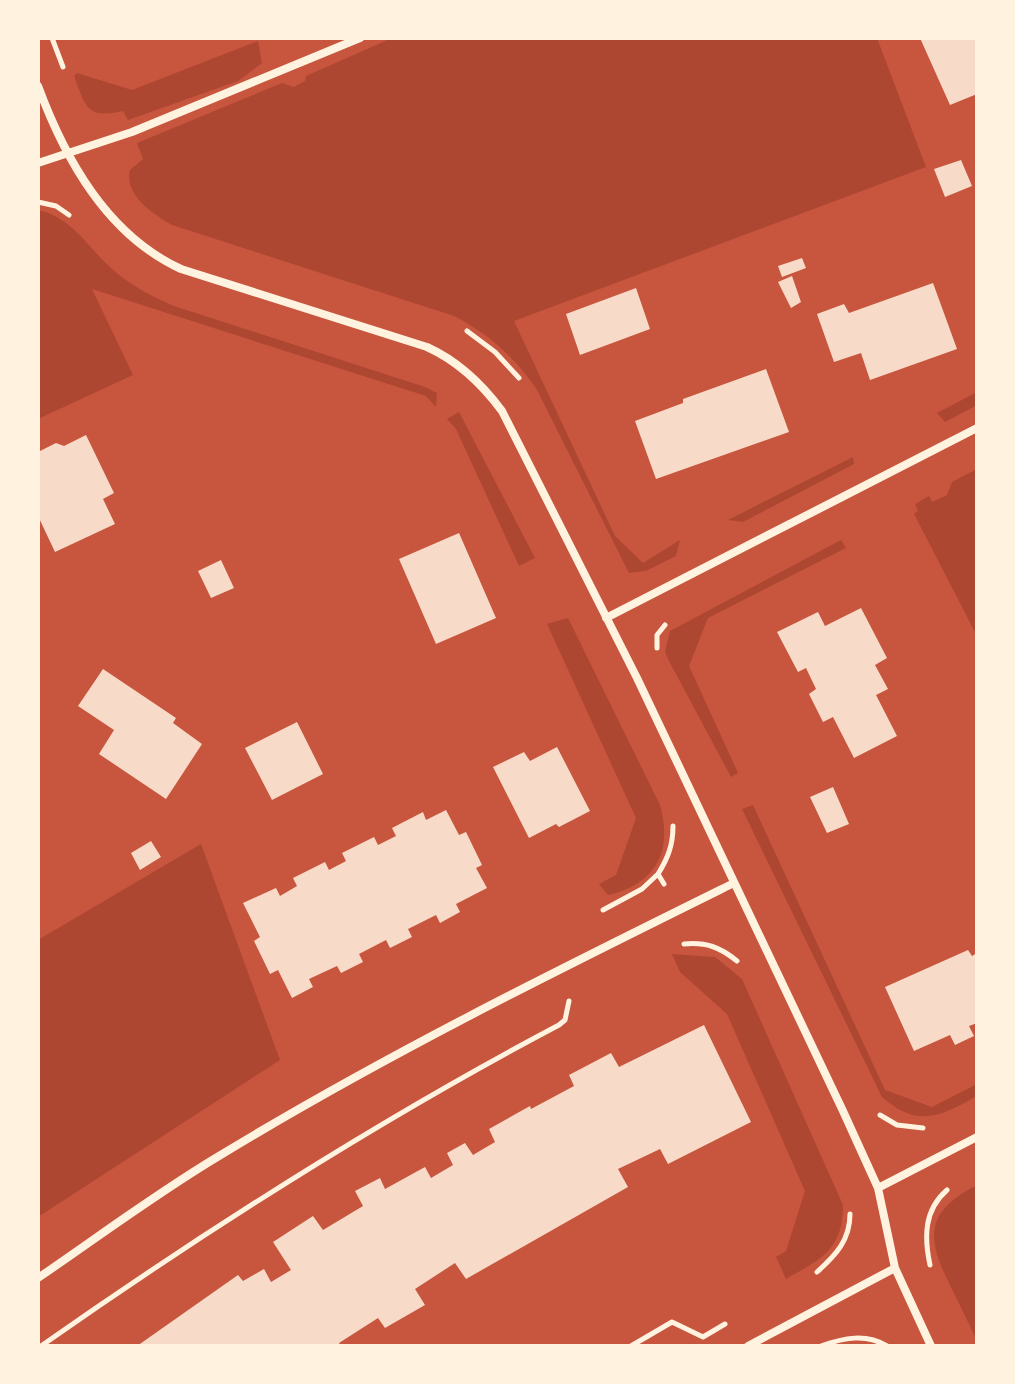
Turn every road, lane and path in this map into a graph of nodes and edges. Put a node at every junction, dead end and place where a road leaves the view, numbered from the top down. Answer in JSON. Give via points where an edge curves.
{"nodes":[{"id":1,"x":52,"y":38,"type":"edge"},
{"id":2,"x":360,"y":38,"type":"edge"},
{"id":3,"x":65,"y":72,"type":"dead end"},
{"id":4,"x":38,"y":86,"type":"edge"},
{"id":5,"x":68,"y":154,"type":"junction"},
{"id":6,"x":38,"y":163,"type":"edge"},
{"id":7,"x":38,"y":202,"type":"edge"},
{"id":8,"x":75,"y":221,"type":"dead end"},
{"id":9,"x":463,"y":329,"type":"dead end"},
{"id":10,"x":527,"y":389,"type":"dead end"},
{"id":11,"x":977,"y":428,"type":"edge"},
{"id":12,"x":633,"y":605,"type":"junction"},
{"id":13,"x":606,"y":618,"type":"junction"},
{"id":14,"x":673,"y":619,"type":"dead end"},
{"id":15,"x":661,"y":662,"type":"junction"},
{"id":16,"x":637,"y":678,"type":"junction"},
{"id":17,"x":673,"y":824,"type":"dead end"},
{"id":18,"x":658,"y":874,"type":"dead end"},
{"id":19,"x":734,"y":883,"type":"junction"},
{"id":20,"x":679,"y":944,"type":"dead end"},
{"id":21,"x":741,"y":968,"type":"dead end"},
{"id":22,"x":574,"y":996,"type":"dead end"},
{"id":23,"x":875,"y":1109,"type":"dead end"},
{"id":24,"x":927,"y":1128,"type":"dead end"},
{"id":25,"x":977,"y":1137,"type":"edge"},
{"id":26,"x":954,"y":1185,"type":"dead end"},
{"id":27,"x":878,"y":1188,"type":"junction"},
{"id":28,"x":850,"y":1208,"type":"dead end"},
{"id":29,"x":895,"y":1268,"type":"junction"},
{"id":30,"x":816,"y":1273,"type":"dead end"},
{"id":31,"x":936,"y":1277,"type":"dead end"},
{"id":32,"x":38,"y":1278,"type":"edge"},
{"id":33,"x":728,"y":1323,"type":"dead end"},
{"id":34,"x":41,"y":1346,"type":"edge"},
{"id":35,"x":631,"y":1346,"type":"edge"},
{"id":36,"x":748,"y":1346,"type":"edge"},
{"id":37,"x":821,"y":1346,"type":"edge"},
{"id":38,"x":887,"y":1346,"type":"edge"},
{"id":39,"x":931,"y":1346,"type":"edge"}],
"edges":[{"from":1,"to":3,"type":"path"},
{"from":2,"to":5,"type":"street"},
{"from":4,"to":5,"type":"street"},
{"from":5,"to":6,"type":"street"},
{"from":5,"to":13,"type":"street","via":[[120,228],[165,261],[427,347],[469,374],[502,411]]},
{"from":7,"to":8,"type":"path","via":[[56,206]]},
{"from":9,"to":10,"type":"path","via":[[495,352]]},
{"from":11,"to":12,"type":"street"},
{"from":12,"to":13,"type":"street"},
{"from":12,"to":15,"type":"path"},
{"from":13,"to":16,"type":"street"},
{"from":14,"to":15,"type":"path","via":[[657,635]]},
{"from":15,"to":16,"type":"path"},
{"from":16,"to":19,"type":"street"},
{"from":17,"to":18,"type":"path","via":[[668,858]]},
{"from":19,"to":27,"type":"street"},
{"from":19,"to":32,"type":"street","via":[[318,1098],[218,1157]]},
{"from":20,"to":21,"type":"path","via":[[719,947]]},
{"from":22,"to":34,"type":"path","via":[[559,1025],[281,1185]]},
{"from":23,"to":24,"type":"path","via":[[897,1125]]},
{"from":25,"to":27,"type":"street"},
{"from":26,"to":31,"type":"path","via":[[933,1205],[927,1223]]},
{"from":27,"to":29,"type":"street"},
{"from":28,"to":30,"type":"path","via":[[844,1244]]},
{"from":29,"to":36,"type":"street"},
{"from":29,"to":39,"type":"street"},
{"from":33,"to":35,"type":"path","via":[[703,1337],[672,1322]]},
{"from":37,"to":38,"type":"path","via":[[844,1337]]}]}
